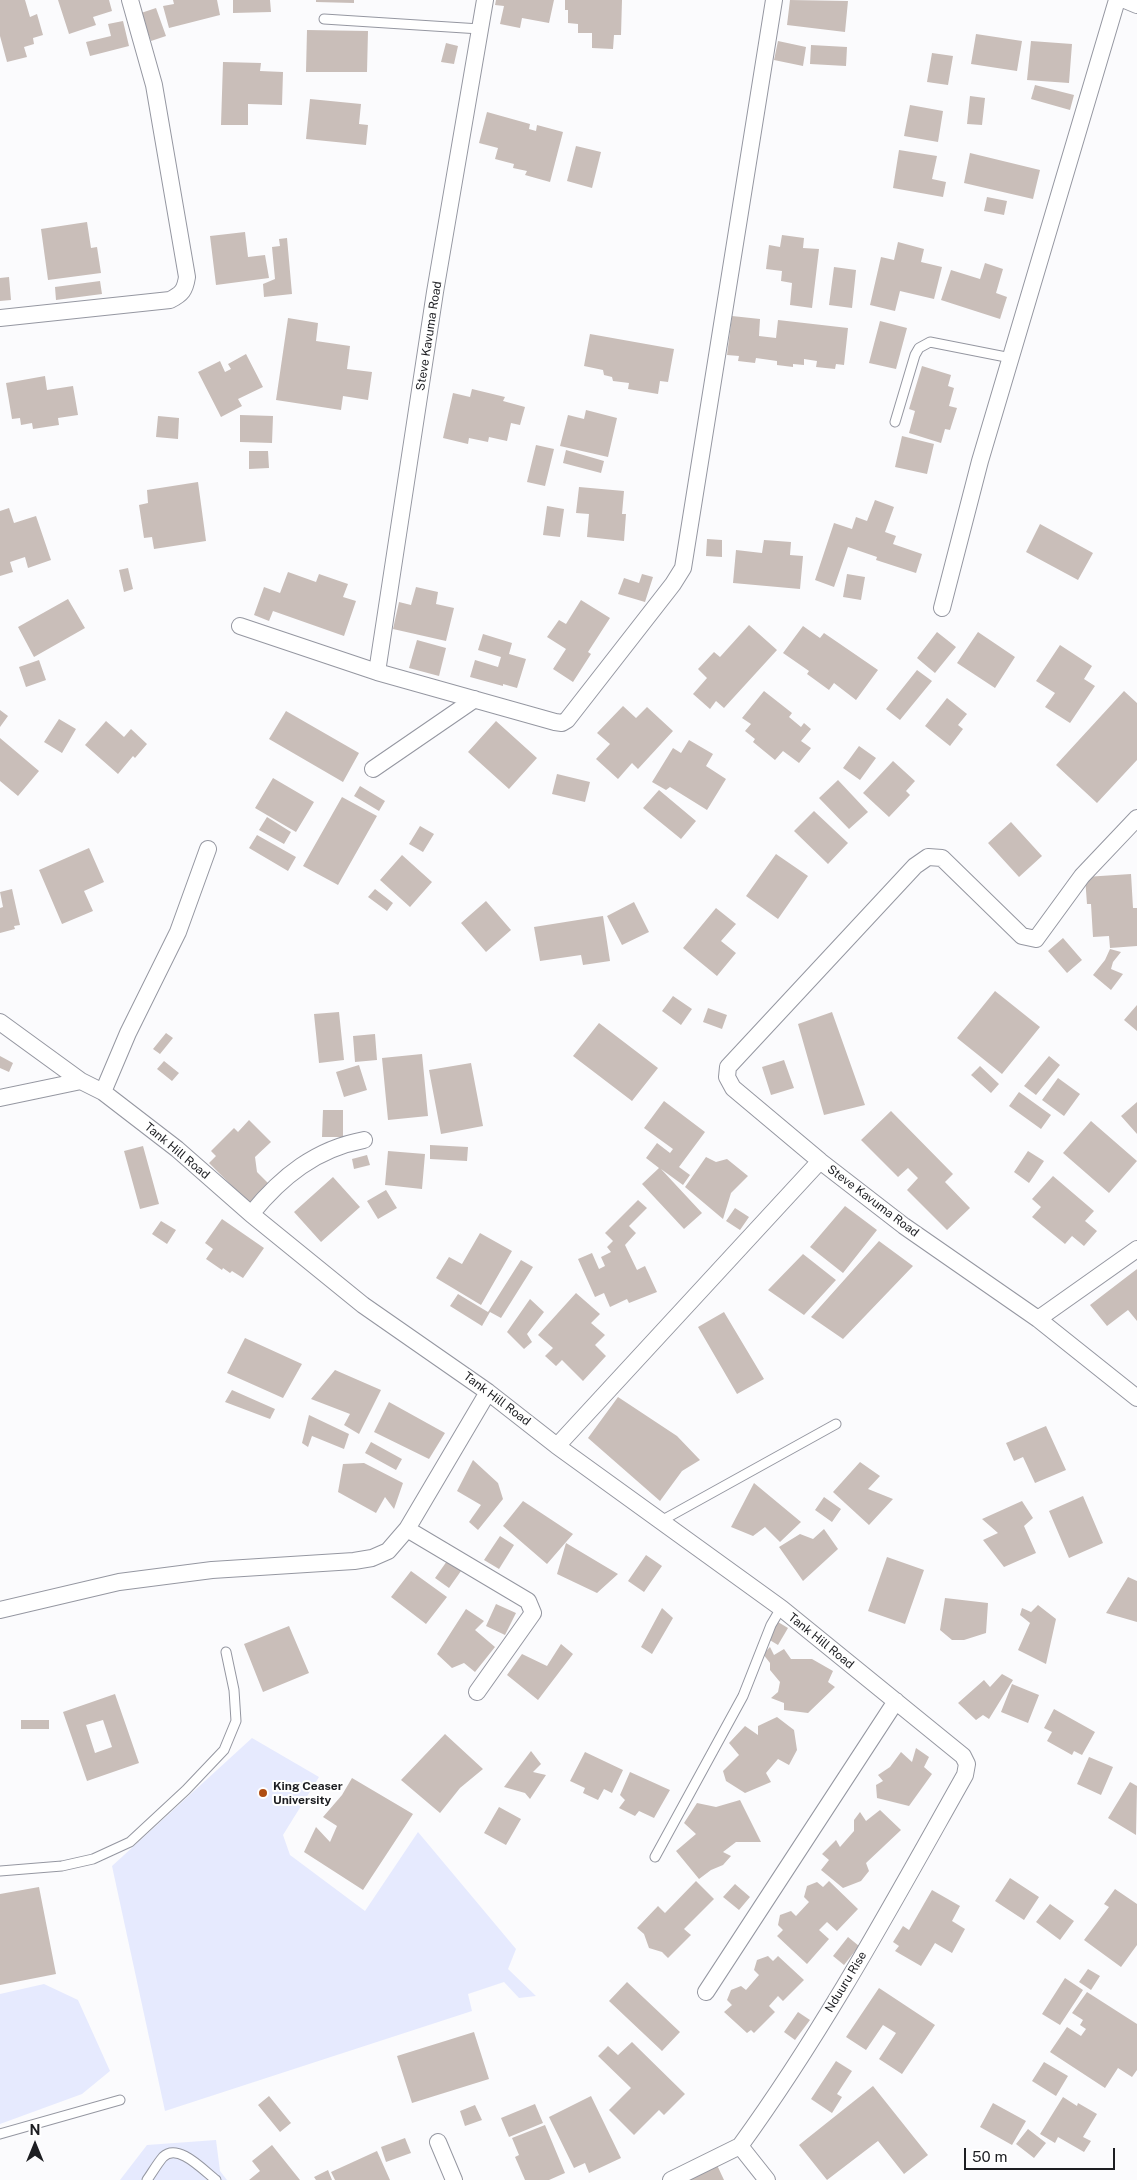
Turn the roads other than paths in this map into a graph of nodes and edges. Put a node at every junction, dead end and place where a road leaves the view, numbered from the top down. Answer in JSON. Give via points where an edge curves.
{"nodes":[{"id":1,"x":130,"y":0,"type":"edge"},
{"id":2,"x":485,"y":0,"type":"edge"},
{"id":3,"x":774,"y":0,"type":"edge"},
{"id":4,"x":1117,"y":0,"type":"edge"},
{"id":5,"x":1125,"y":0,"type":"edge"},
{"id":6,"x":1137,"y":5,"type":"edge"},
{"id":7,"x":324,"y":19,"type":"dead end"},
{"id":8,"x":480,"y":29,"type":"junction"},
{"id":9,"x":0,"y":318,"type":"edge"},
{"id":10,"x":1011,"y":358,"type":"junction"},
{"id":11,"x":895,"y":422,"type":"dead end"},
{"id":12,"x":942,"y":608,"type":"dead end"},
{"id":13,"x":240,"y":626,"type":"dead end"},
{"id":14,"x":377,"y":672,"type":"junction"},
{"id":15,"x":475,"y":699,"type":"junction"},
{"id":16,"x":373,"y":769,"type":"dead end"},
{"id":17,"x":1137,"y":818,"type":"edge"},
{"id":18,"x":208,"y":849,"type":"dead end"},
{"id":19,"x":0,"y":1022,"type":"edge"},
{"id":20,"x":81,"y":1081,"type":"junction"},
{"id":21,"x":103,"y":1092,"type":"junction"},
{"id":22,"x":0,"y":1098,"type":"edge"},
{"id":23,"x":364,"y":1140,"type":"dead end"},
{"id":24,"x":820,"y":1161,"type":"junction"},
{"id":25,"x":251,"y":1214,"type":"junction"},
{"id":26,"x":1137,"y":1249,"type":"edge"},
{"id":27,"x":1038,"y":1319,"type":"junction"},
{"id":28,"x":488,"y":1392,"type":"junction"},
{"id":29,"x":1137,"y":1398,"type":"edge"},
{"id":30,"x":836,"y":1424,"type":"dead end"},
{"id":31,"x":557,"y":1446,"type":"junction"},
{"id":32,"x":661,"y":1521,"type":"junction"},
{"id":33,"x":407,"y":1529,"type":"junction"},
{"id":34,"x":781,"y":1608,"type":"junction"},
{"id":35,"x":0,"y":1610,"type":"edge"},
{"id":36,"x":226,"y":1652,"type":"dead end"},
{"id":37,"x":477,"y":1692,"type":"dead end"},
{"id":38,"x":896,"y":1701,"type":"junction"},
{"id":39,"x":965,"y":1775,"type":"joint"},
{"id":40,"x":655,"y":1858,"type":"dead end"},
{"id":41,"x":0,"y":1871,"type":"edge"},
{"id":42,"x":706,"y":1992,"type":"dead end"},
{"id":43,"x":120,"y":2100,"type":"dead end"},
{"id":44,"x":0,"y":2134,"type":"edge"},
{"id":45,"x":438,"y":2142,"type":"dead end"},
{"id":46,"x":740,"y":2146,"type":"junction"},
{"id":47,"x":147,"y":2180,"type":"edge"},
{"id":48,"x":216,"y":2180,"type":"edge"},
{"id":49,"x":454,"y":2180,"type":"edge"},
{"id":50,"x":671,"y":2180,"type":"edge"},
{"id":51,"x":767,"y":2180,"type":"edge"}],
"edges":[{"from":1,"to":9,"type":"street","via":[[154,85],[187,277],[186,287],[170,300]]},
{"from":2,"to":8,"type":"street","name":"Steve Kavuma Road"},
{"from":3,"to":15,"type":"street","via":[[684,568],[567,720],[554,722]]},
{"from":4,"to":10,"type":"street"},
{"from":5,"to":6,"type":"street"},
{"from":7,"to":8,"type":"lane"},
{"from":8,"to":14,"type":"street","name":"Steve Kavuma Road","via":[[435,292]]},
{"from":10,"to":11,"type":"lane","via":[[930,342],[919,348]]},
{"from":10,"to":12,"type":"street"},
{"from":13,"to":14,"type":"street"},
{"from":14,"to":15,"type":"street"},
{"from":15,"to":16,"type":"street"},
{"from":17,"to":24,"type":"street","name":"Steve Kavuma Road","via":[[1082,876],[1036,939],[1022,936],[942,858],[928,857],[915,866],[728,1067],[727,1077],[733,1088]]},
{"from":18,"to":21,"type":"street","via":[[178,932]]},
{"from":19,"to":20,"type":"street","name":"Tank Hill Road"},
{"from":20,"to":21,"type":"street","name":"Tank Hill Road"},
{"from":20,"to":22,"type":"street"},
{"from":21,"to":25,"type":"street","name":"Tank Hill Road","via":[[177,1149]]},
{"from":23,"to":25,"type":"street","via":[[343,1144],[290,1173]]},
{"from":24,"to":27,"type":"street","name":"Steve Kavuma Road","via":[[904,1226]]},
{"from":24,"to":31,"type":"street"},
{"from":25,"to":28,"type":"street","name":"Tank Hill Road","via":[[363,1305]]},
{"from":26,"to":27,"type":"street"},
{"from":27,"to":29,"type":"street","name":"Steve Kavuma Road"},
{"from":28,"to":31,"type":"street","name":"Tank Hill Road"},
{"from":28,"to":33,"type":"street"},
{"from":30,"to":32,"type":"lane"},
{"from":31,"to":32,"type":"street","name":"Tank Hill Road"},
{"from":32,"to":34,"type":"street","name":"Tank Hill Road"},
{"from":33,"to":35,"type":"street","via":[[388,1551],[372,1558],[212,1570],[120,1582]]},
{"from":33,"to":37,"type":"street","via":[[528,1601],[531,1606],[533,1613]]},
{"from":34,"to":38,"type":"street","name":"Tank Hill Road"},
{"from":34,"to":40,"type":"lane","via":[[743,1696]]},
{"from":36,"to":41,"type":"lane","via":[[234,1690],[236,1722],[224,1750],[186,1790],[130,1842],[100,1856],[62,1866]]},
{"from":38,"to":39,"type":"street","name":"Tank Hill Road","via":[[963,1756],[967,1764]]},
{"from":38,"to":42,"type":"street"},
{"from":39,"to":46,"type":"street","name":"Nduuru Rise","via":[[839,1996]]},
{"from":43,"to":44,"type":"lane"},
{"from":45,"to":49,"type":"street"},
{"from":46,"to":50,"type":"street"},
{"from":46,"to":51,"type":"street"},
{"from":47,"to":48,"type":"lane","via":[[164,2156],[172,2152],[183,2154]]}]}
